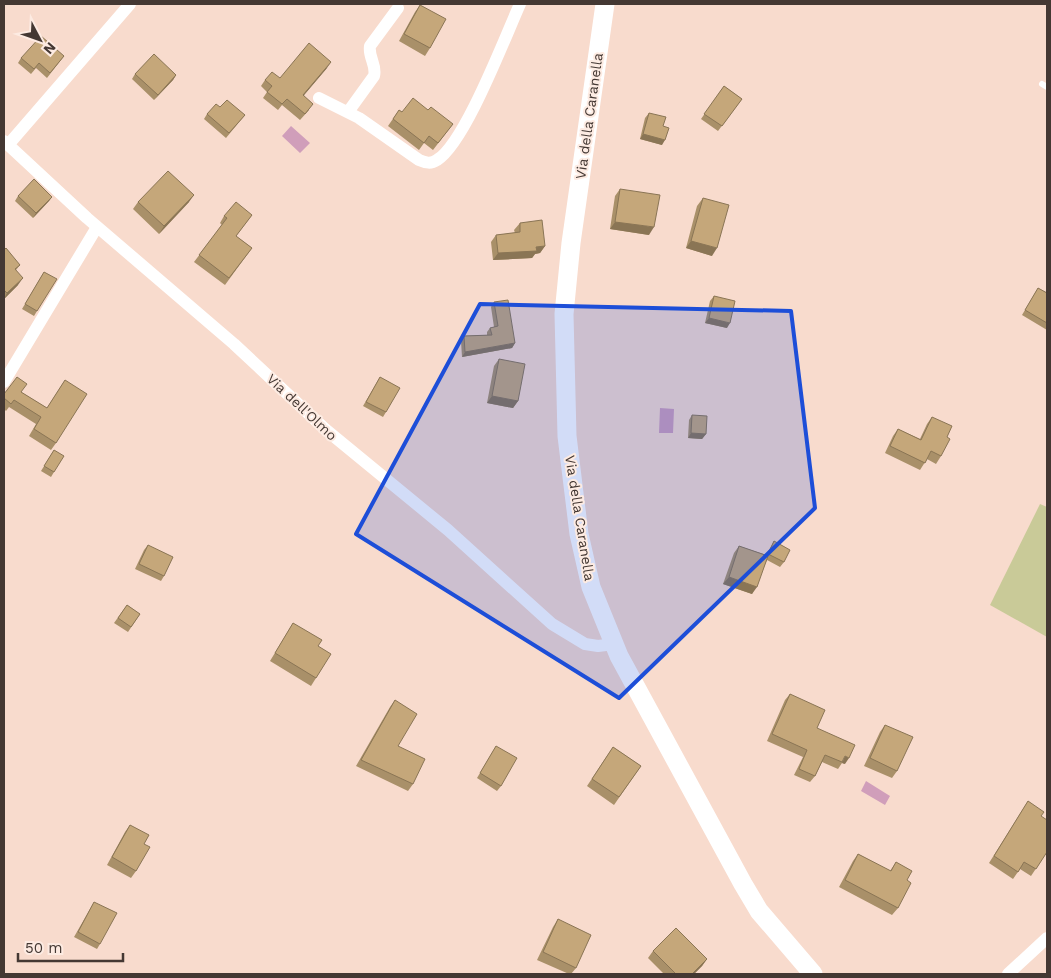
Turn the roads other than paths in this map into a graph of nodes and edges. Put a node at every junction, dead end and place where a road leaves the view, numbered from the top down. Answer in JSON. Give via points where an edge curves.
{"nodes":[{"id":1,"x":130,"y":4,"type":"edge"},
{"id":2,"x":520,"y":4,"type":"edge"},
{"id":3,"x":605,"y":4,"type":"edge"},
{"id":4,"x":398,"y":8,"type":"dead end"},
{"id":5,"x":319,"y":98,"type":"dead end"},
{"id":6,"x":348,"y":112,"type":"junction"},
{"id":7,"x":6,"y":143,"type":"edge"},
{"id":8,"x":97,"y":227,"type":"junction"},
{"id":9,"x":4,"y":382,"type":"edge"},
{"id":10,"x":614,"y":644,"type":"junction"},
{"id":11,"x":1047,"y":938,"type":"edge"},
{"id":12,"x":813,"y":974,"type":"edge"},
{"id":13,"x":1008,"y":974,"type":"edge"}],
"edges":[{"from":1,"to":7,"type":"street"},
{"from":2,"to":6,"type":"street","via":[[465,124],[437,161],[419,160]]},
{"from":3,"to":10,"type":"main road","name":"Via della Caranella","via":[[568,267],[563,358],[568,452],[582,548],[591,587]]},
{"from":4,"to":6,"type":"street","via":[[370,46],[374,76]]},
{"from":5,"to":6,"type":"street"},
{"from":7,"to":8,"type":"street","name":"Via dell'Olmo"},
{"from":8,"to":9,"type":"street"},
{"from":8,"to":10,"type":"street","name":"Via dell'Olmo","via":[[242,352],[325,429],[467,546],[552,624],[585,644]]},
{"from":10,"to":12,"type":"main road","name":"Via della Caranella","via":[[748,894]]},
{"from":11,"to":13,"type":"street"}]}
